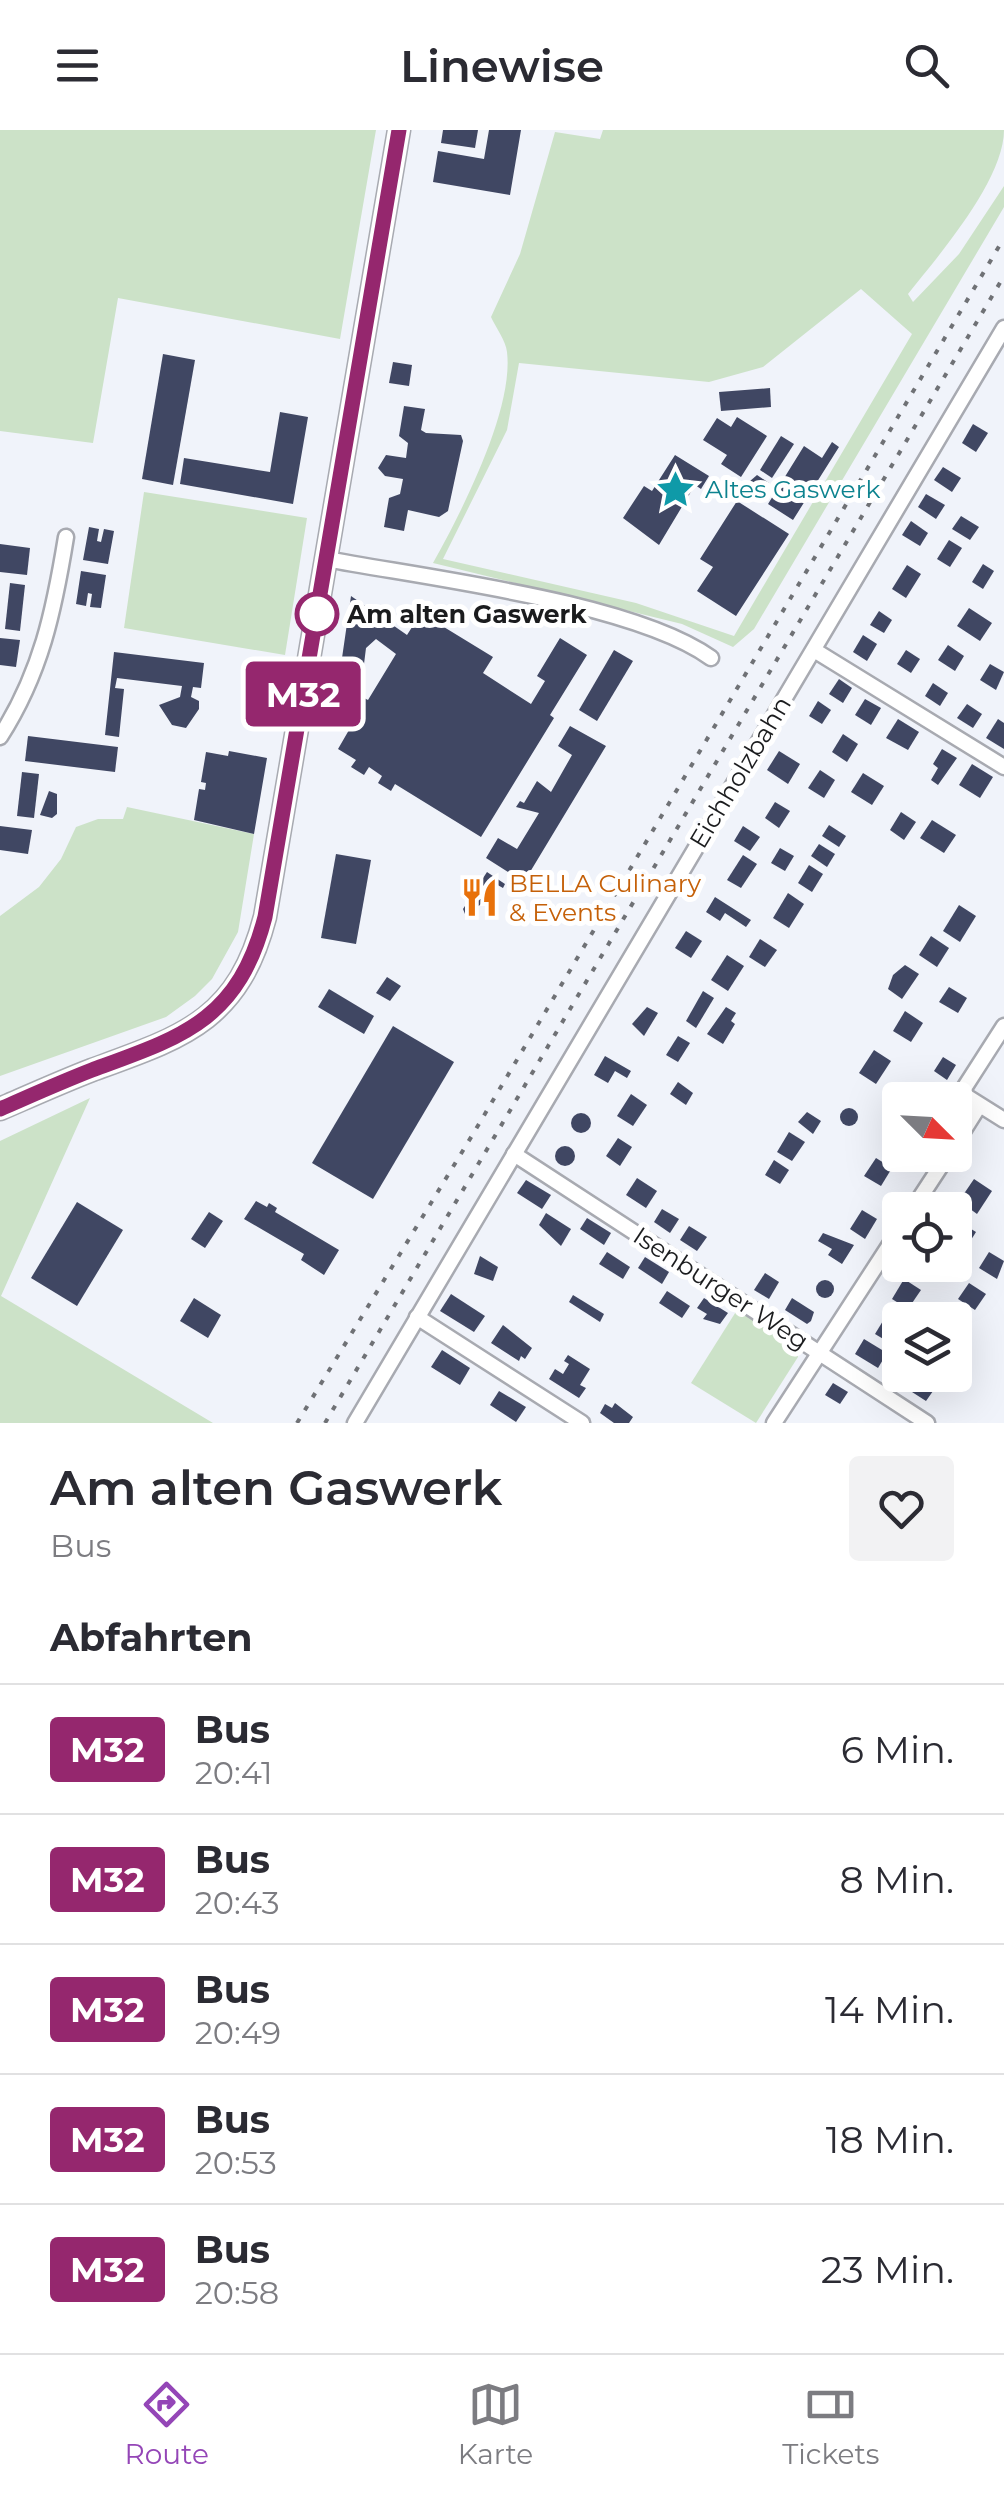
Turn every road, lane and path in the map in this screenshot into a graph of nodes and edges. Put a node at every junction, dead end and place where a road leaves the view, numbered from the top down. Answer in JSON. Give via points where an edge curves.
{"nodes":[{"id":1,"x":399,"y":130,"type":"edge"},
{"id":2,"x":1004,"y":328,"type":"edge"},
{"id":3,"x":66,"y":537,"type":"dead end"},
{"id":4,"x":326,"y":559,"type":"junction"},
{"id":5,"x":814,"y":650,"type":"junction"},
{"id":6,"x":711,"y":658,"type":"dead end"},
{"id":7,"x":0,"y":737,"type":"edge"},
{"id":8,"x":1004,"y":767,"type":"edge"},
{"id":9,"x":1004,"y":1026,"type":"edge"},
{"id":10,"x":979,"y":1106,"type":"junction"},
{"id":11,"x":0,"y":1109,"type":"edge"},
{"id":12,"x":972,"y":1117,"type":"edge"},
{"id":13,"x":1004,"y":1120,"type":"edge"},
{"id":14,"x":514,"y":1154,"type":"junction"},
{"id":15,"x":882,"y":1256,"type":"edge"},
{"id":16,"x":417,"y":1317,"type":"junction"},
{"id":17,"x":819,"y":1352,"type":"junction"},
{"id":18,"x":909,"y":1418,"type":"edge"},
{"id":19,"x":354,"y":1423,"type":"edge"},
{"id":20,"x":582,"y":1423,"type":"edge"},
{"id":21,"x":774,"y":1423,"type":"edge"},
{"id":22,"x":927,"y":1423,"type":"edge"}],
"edges":[{"from":1,"to":4,"type":"main road"},
{"from":2,"to":5,"type":"street","name":"Eichholzbahn"},
{"from":3,"to":7,"type":"street","via":[[47,640]]},
{"from":4,"to":6,"type":"street","via":[[605,615]]},
{"from":4,"to":11,"type":"main road","via":[[265,917],[245,970],[220,1004],[184,1035]]},
{"from":5,"to":8,"type":"street"},
{"from":5,"to":14,"type":"street","name":"Eichholzbahn"},
{"from":9,"to":10,"type":"street","via":[[961,1092]]},
{"from":10,"to":12,"type":"street"},
{"from":10,"to":13,"type":"street"},
{"from":14,"to":16,"type":"street","name":"Eichholzbahn"},
{"from":14,"to":17,"type":"street","name":"Isenburger Weg"},
{"from":15,"to":17,"type":"street"},
{"from":16,"to":19,"type":"street","name":"Eichholzbahn"},
{"from":16,"to":20,"type":"street"},
{"from":17,"to":18,"type":"street","name":"Isenburger Weg"},
{"from":17,"to":21,"type":"street"},
{"from":18,"to":22,"type":"street","name":"Isenburger Weg"}]}
